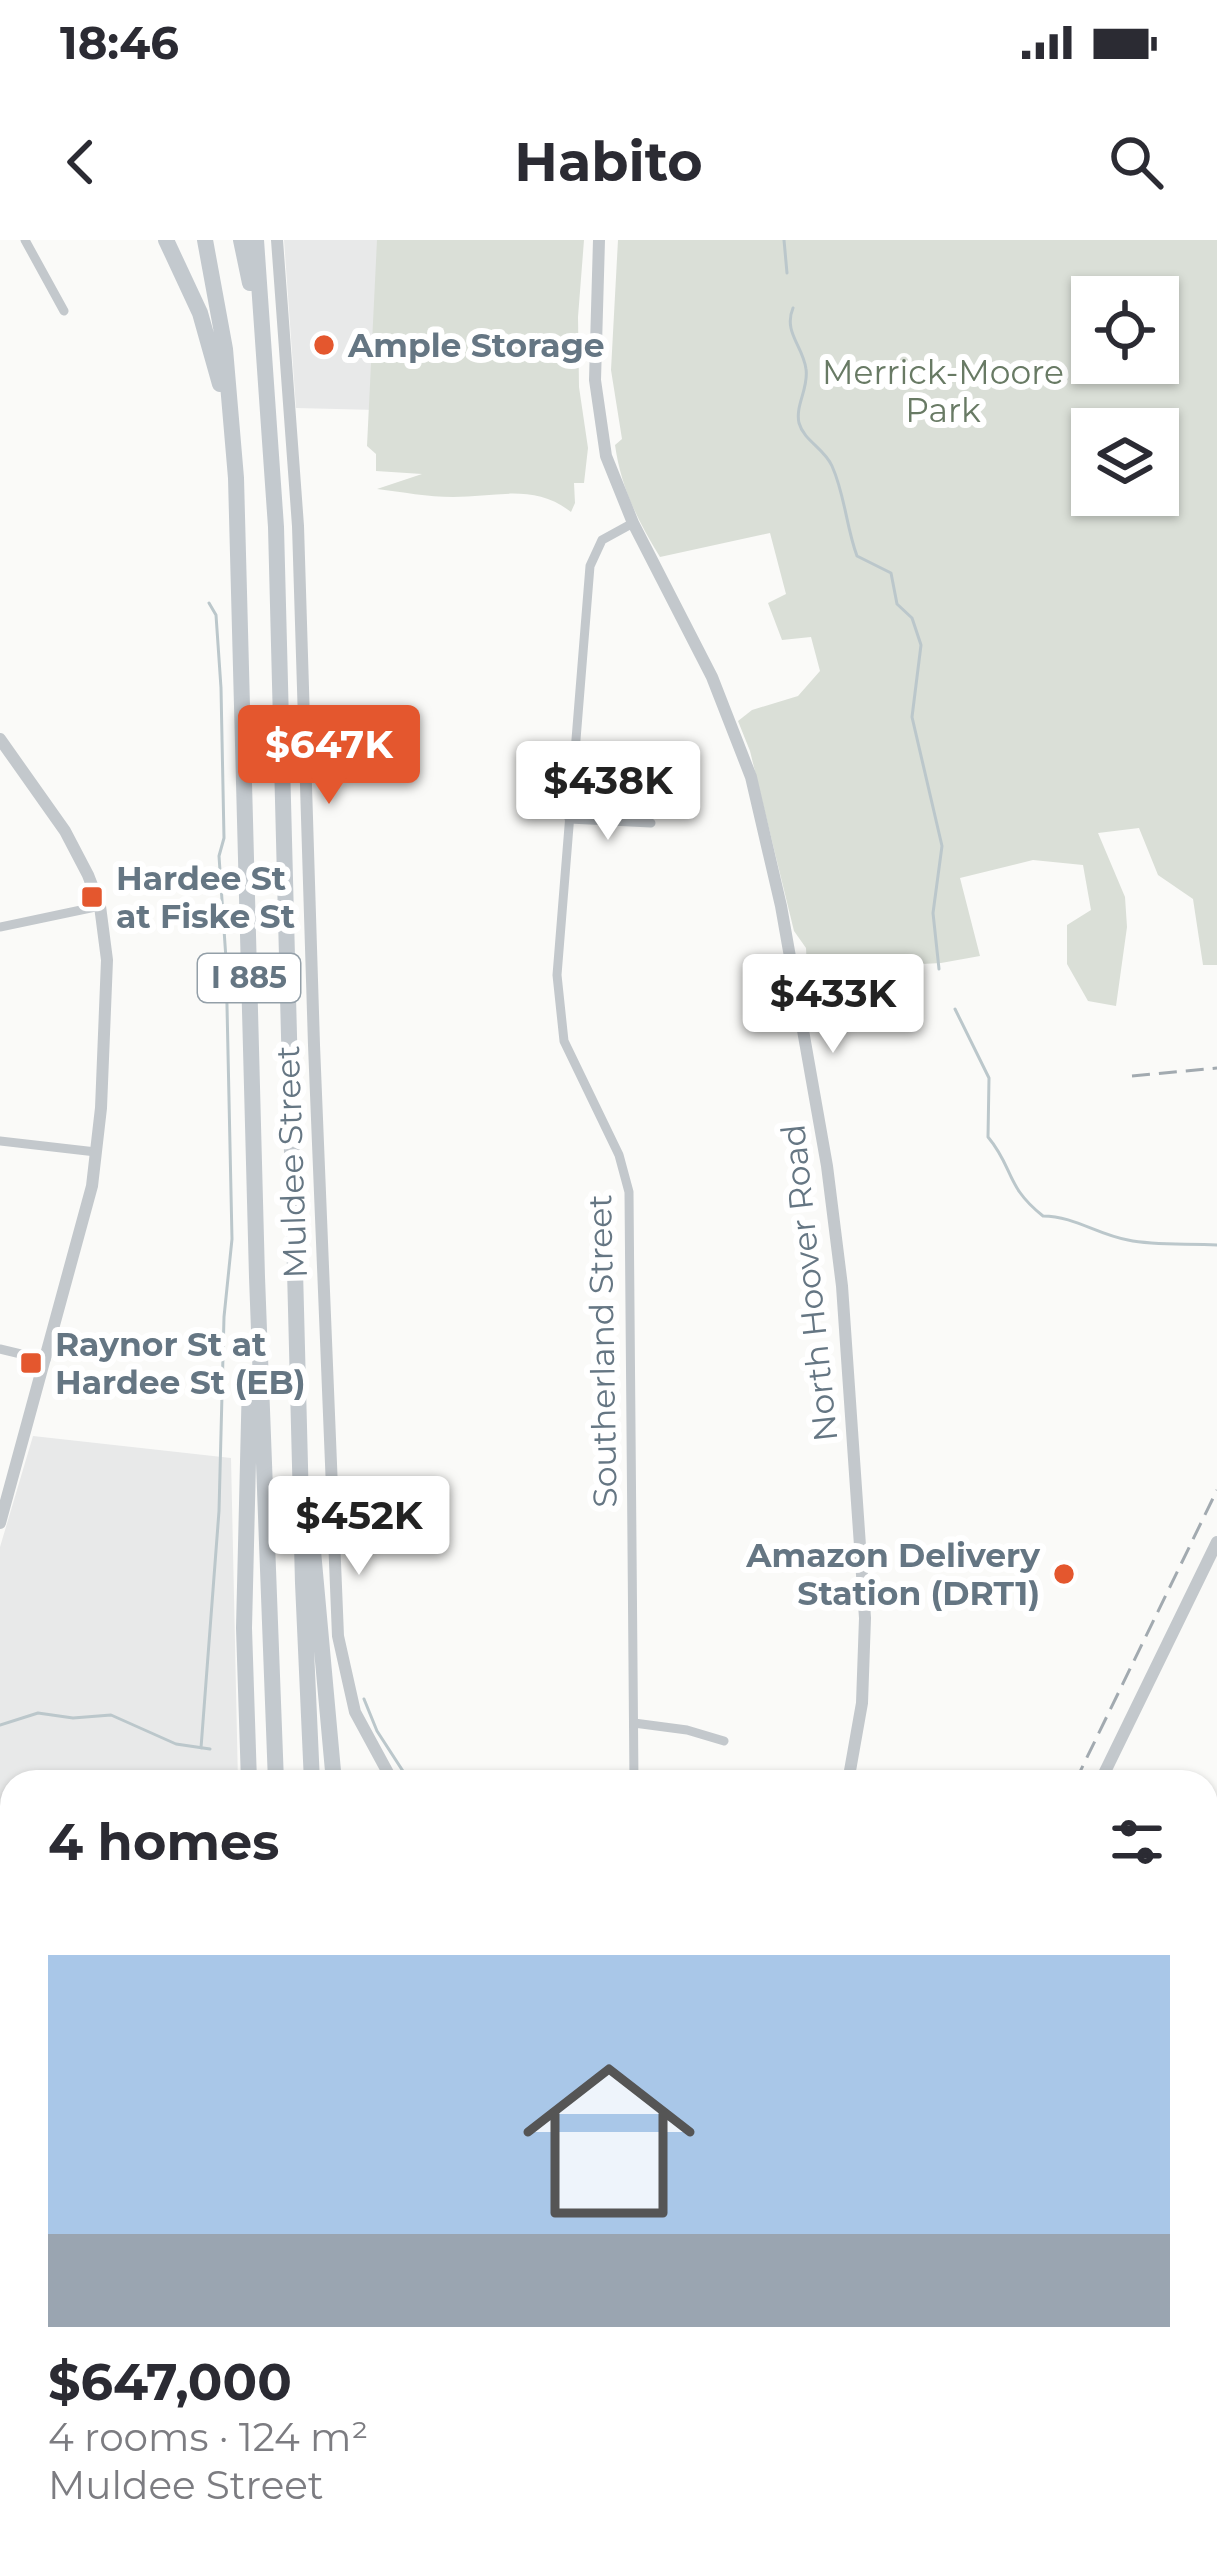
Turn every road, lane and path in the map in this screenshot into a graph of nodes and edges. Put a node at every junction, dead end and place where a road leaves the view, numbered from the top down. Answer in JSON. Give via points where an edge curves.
{"nodes":[{"id":1,"x":25,"y":240,"type":"edge"},
{"id":2,"x":166,"y":240,"type":"edge"},
{"id":3,"x":205,"y":240,"type":"edge"},
{"id":4,"x":241,"y":240,"type":"edge"},
{"id":5,"x":256,"y":240,"type":"edge"},
{"id":6,"x":277,"y":240,"type":"edge"},
{"id":7,"x":599,"y":240,"type":"edge"},
{"id":8,"x":64,"y":311,"type":"dead end"},
{"id":9,"x":270,"y":426,"type":"junction"},
{"id":10,"x":232,"y":430,"type":"junction"},
{"id":11,"x":633,"y":524,"type":"junction"},
{"id":12,"x":1,"y":741,"type":"edge"},
{"id":13,"x":569,"y":819,"type":"junction"},
{"id":14,"x":651,"y":824,"type":"dead end"},
{"id":15,"x":100,"y":907,"type":"junction"},
{"id":16,"x":0,"y":927,"type":"edge"},
{"id":17,"x":0,"y":1141,"type":"edge"},
{"id":18,"x":96,"y":1152,"type":"junction"},
{"id":19,"x":257,"y":1277,"type":"junction"},
{"id":20,"x":0,"y":1349,"type":"edge"},
{"id":21,"x":46,"y":1360,"type":"junction"},
{"id":22,"x":300,"y":1468,"type":"junction"},
{"id":23,"x":3,"y":1503,"type":"edge"},
{"id":24,"x":0,"y":1523,"type":"edge"},
{"id":25,"x":1217,"y":1542,"type":"edge"},
{"id":26,"x":634,"y":1724,"type":"junction"},
{"id":27,"x":724,"y":1741,"type":"dead end"},
{"id":28,"x":249,"y":1770,"type":"edge"},
{"id":29,"x":276,"y":1770,"type":"edge"},
{"id":30,"x":312,"y":1770,"type":"edge"},
{"id":31,"x":333,"y":1770,"type":"edge"},
{"id":32,"x":386,"y":1770,"type":"edge"},
{"id":33,"x":634,"y":1770,"type":"edge"},
{"id":34,"x":850,"y":1770,"type":"edge"},
{"id":35,"x":1106,"y":1770,"type":"edge"}],
"edges":[{"from":1,"to":8,"type":"street"},
{"from":2,"to":10,"type":"highway","via":[[200,313]]},
{"from":3,"to":10,"type":"highway","number":"I 885"},
{"from":4,"to":9,"type":"highway","number":"I 885"},
{"from":5,"to":9,"type":"highway"},
{"from":6,"to":32,"type":"street","name":"Muldee Street","via":[[298,509],[337,1621],[355,1712]]},
{"from":7,"to":11,"type":"street","name":"North Hoover Road","via":[[597,403]]},
{"from":9,"to":22,"type":"highway","number":"I 885"},
{"from":10,"to":19,"type":"highway","number":"I 885"},
{"from":11,"to":13,"type":"street","name":"Southerland Street","via":[[602,540],[592,558]]},
{"from":11,"to":34,"type":"street","name":"North Hoover Road","via":[[712,677],[751,776],[821,1130],[840,1258],[866,1618]]},
{"from":12,"to":15,"type":"street","via":[[75,848]]},
{"from":13,"to":14,"type":"street"},
{"from":13,"to":26,"type":"street","name":"Southerland Street","via":[[560,1018],[624,1169],[631,1212]]},
{"from":15,"to":16,"type":"street"},
{"from":15,"to":18,"type":"street","via":[[107,972]]},
{"from":17,"to":18,"type":"street"},
{"from":18,"to":21,"type":"street"},
{"from":19,"to":28,"type":"highway","via":[[244,1628]]},
{"from":19,"to":29,"type":"highway","number":"I 885"},
{"from":20,"to":21,"type":"street"},
{"from":21,"to":23,"type":"street"},
{"from":22,"to":30,"type":"highway","number":"I 885"},
{"from":22,"to":31,"type":"highway"},
{"from":23,"to":24,"type":"street"},
{"from":25,"to":35,"type":"street"},
{"from":26,"to":27,"type":"street"},
{"from":26,"to":33,"type":"street","name":"Southerland Street"}]}
